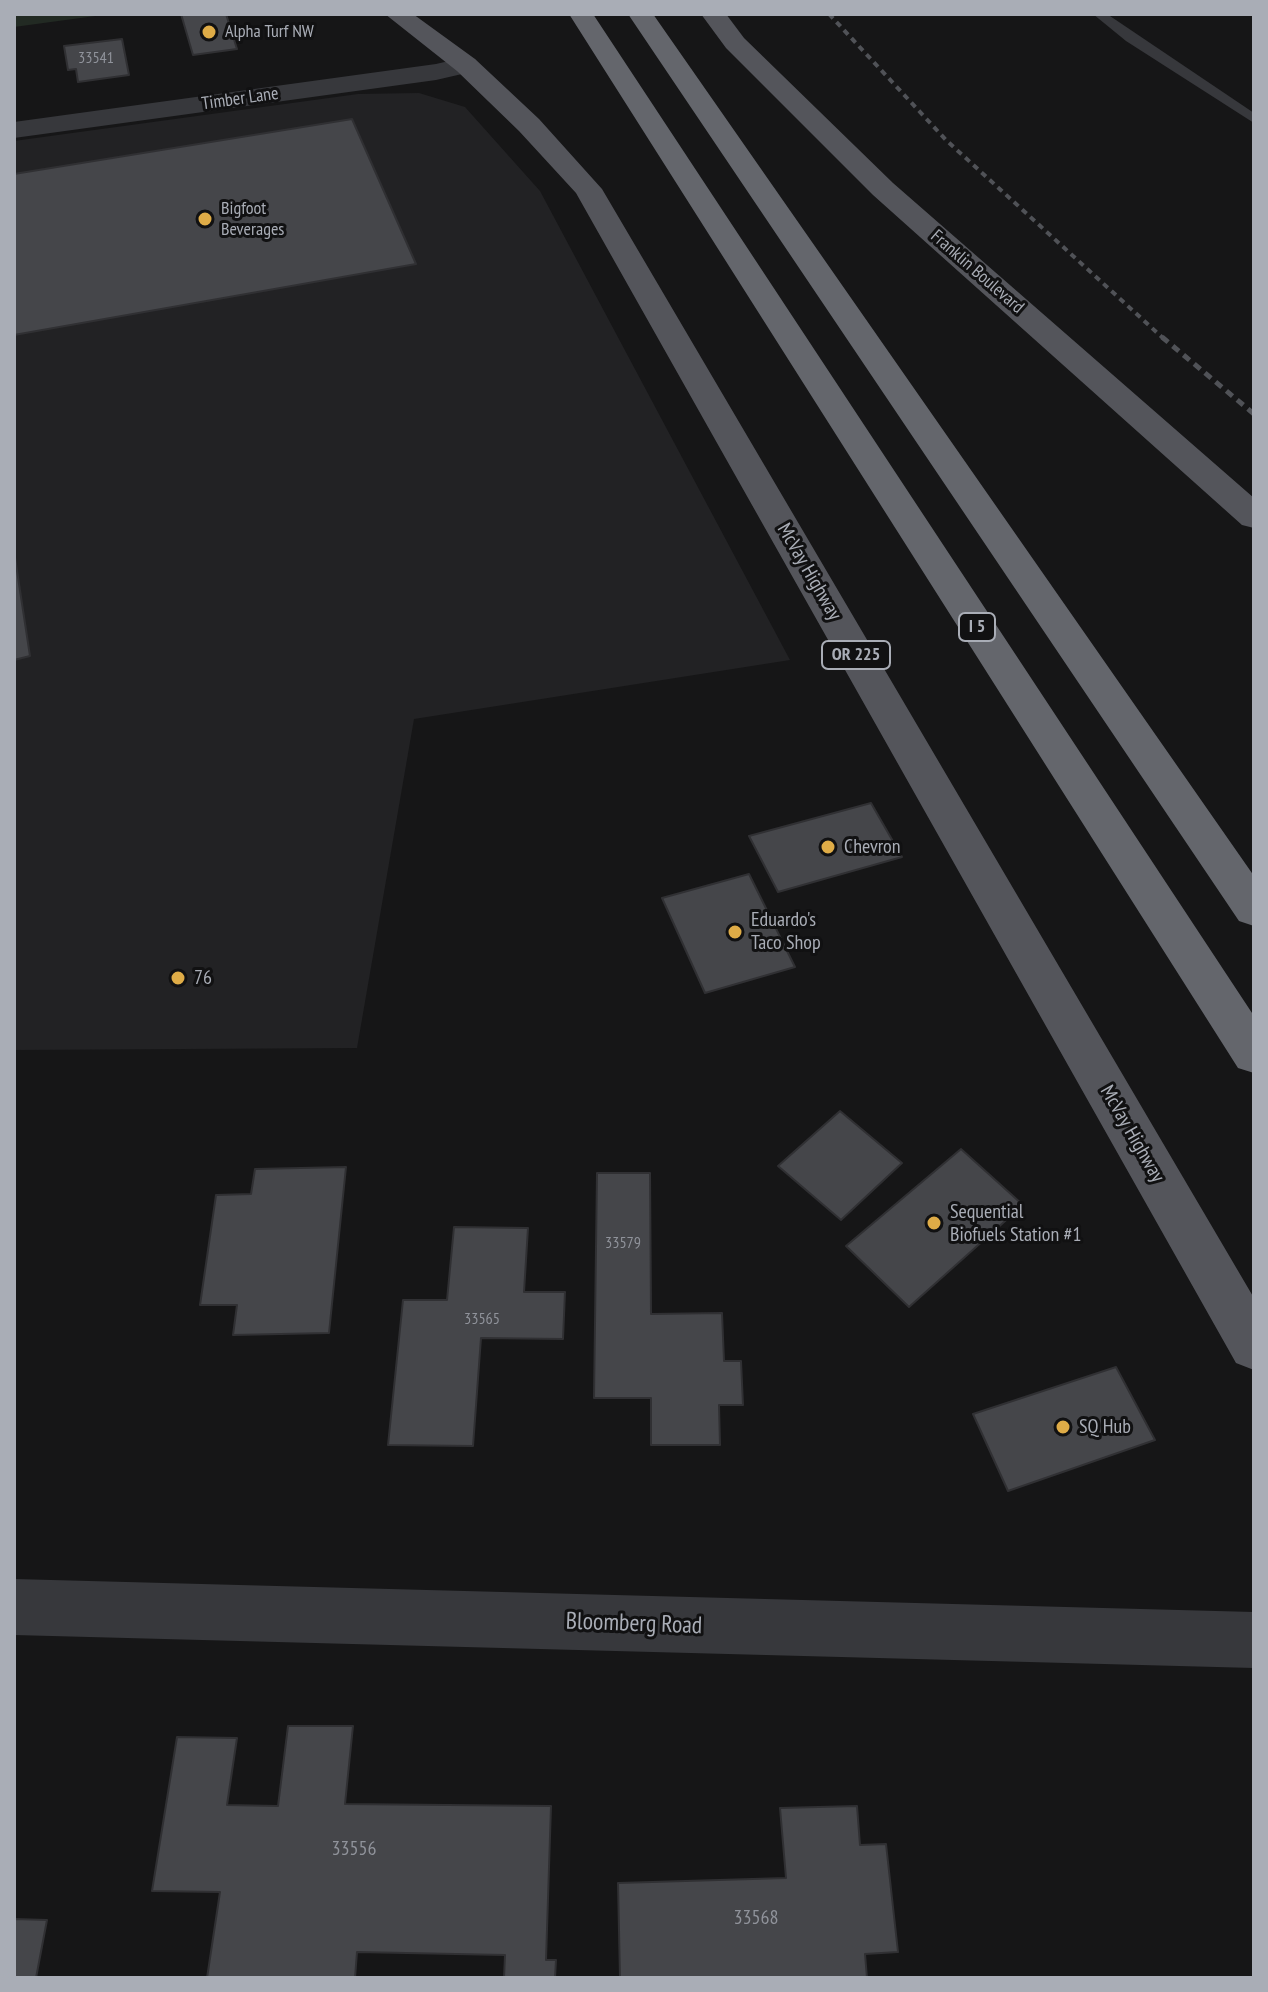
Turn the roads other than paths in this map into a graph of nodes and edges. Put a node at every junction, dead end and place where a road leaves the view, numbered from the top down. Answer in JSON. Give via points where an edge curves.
{"nodes":[{"id":1,"x":397,"y":14,"type":"edge"},
{"id":2,"x":581,"y":14,"type":"edge"},
{"id":3,"x":640,"y":14,"type":"edge"},
{"id":4,"x":713,"y":14,"type":"edge"},
{"id":5,"x":1099,"y":14,"type":"edge"},
{"id":6,"x":466,"y":65,"type":"junction"},
{"id":7,"x":1254,"y":119,"type":"edge"},
{"id":8,"x":14,"y":130,"type":"edge"},
{"id":9,"x":1254,"y":517,"type":"edge"},
{"id":10,"x":1254,"y":909,"type":"edge"},
{"id":11,"x":1254,"y":1054,"type":"edge"},
{"id":12,"x":1254,"y":1346,"type":"edge"},
{"id":13,"x":14,"y":1607,"type":"edge"},
{"id":14,"x":1254,"y":1640,"type":"edge"}],
"edges":[{"from":1,"to":6,"type":"main road","name":"McVay Highway","number":"OR 225"},
{"from":2,"to":11,"type":"highway","number":"I 5"},
{"from":3,"to":10,"type":"highway"},
{"from":4,"to":9,"type":"main road","name":"Franklin Boulevard","via":[[735,43],[883,189]]},
{"from":5,"to":7,"type":"lane"},
{"from":6,"to":8,"type":"street","name":"Timber Lane"},
{"from":6,"to":12,"type":"main road","name":"McVay Highway","number":"OR 225","via":[[588,189]]},
{"from":13,"to":14,"type":"street","name":"Bloomberg Road"}]}
